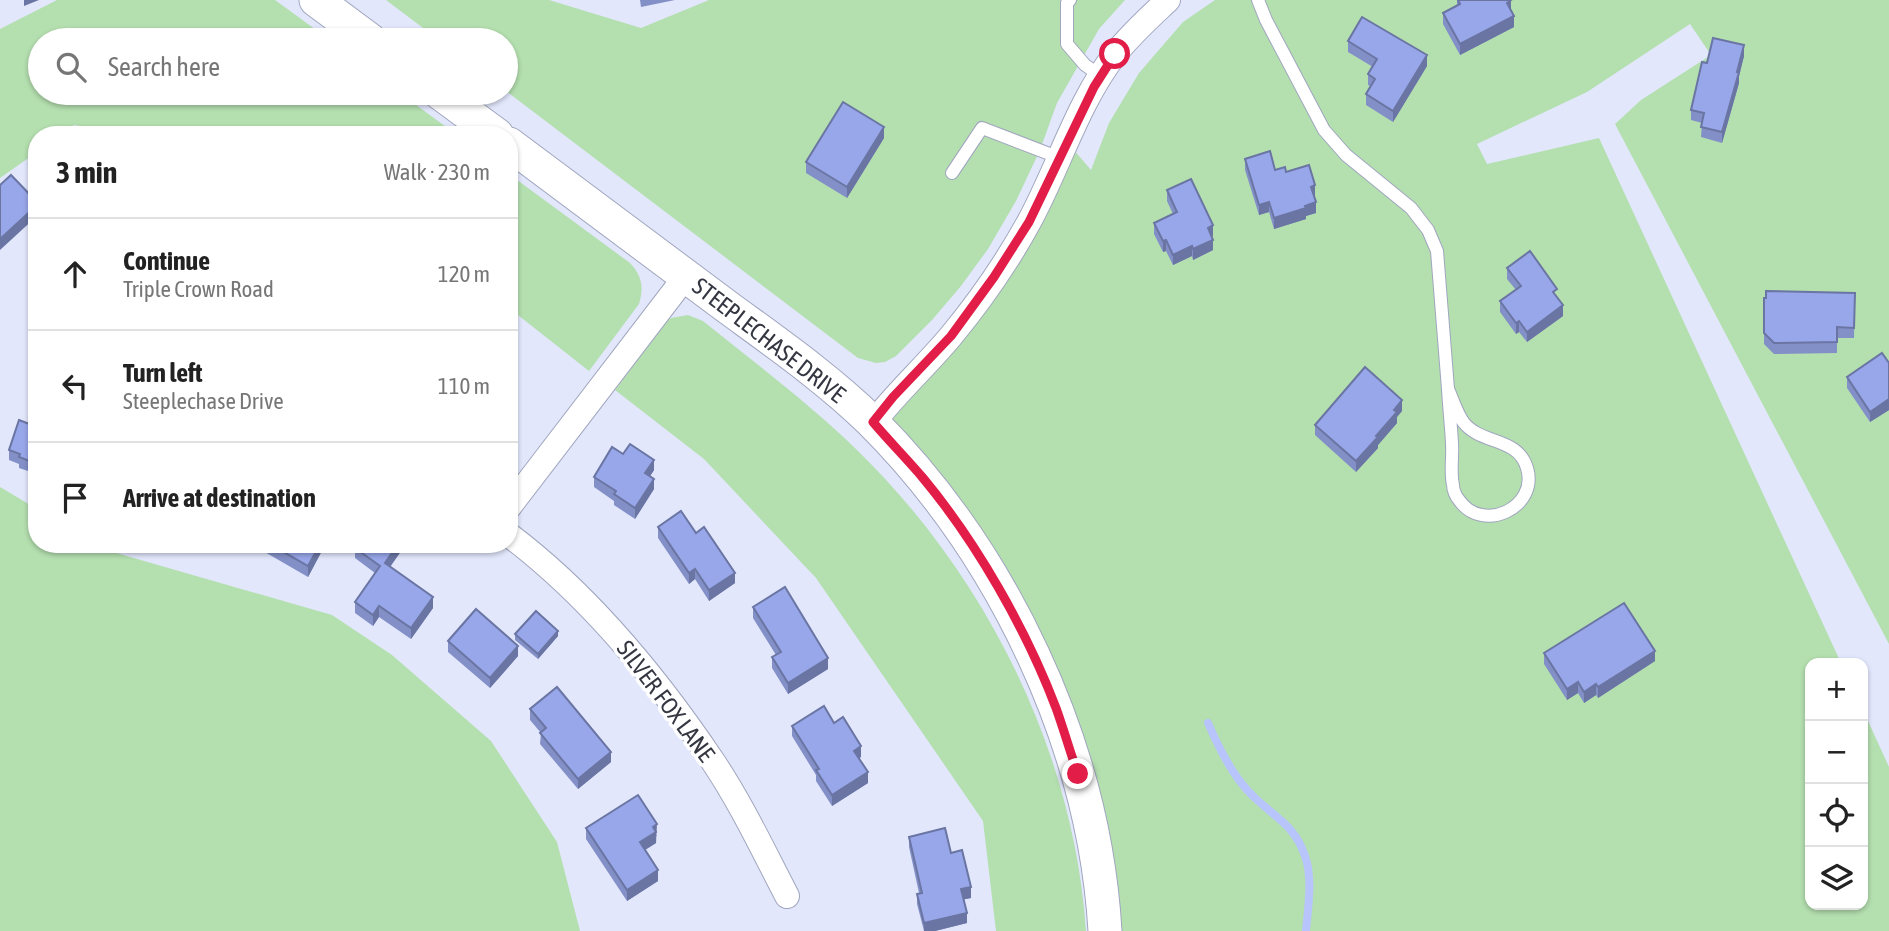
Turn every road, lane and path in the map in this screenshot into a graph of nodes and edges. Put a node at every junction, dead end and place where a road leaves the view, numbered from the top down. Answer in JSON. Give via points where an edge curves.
{"nodes":[{"id":1,"x":316,"y":0,"type":"edge"},
{"id":2,"x":1070,"y":0,"type":"edge"},
{"id":3,"x":1168,"y":0,"type":"edge"},
{"id":4,"x":1258,"y":0,"type":"edge"},
{"id":5,"x":354,"y":28,"type":"edge"},
{"id":6,"x":1101,"y":76,"type":"junction"},
{"id":7,"x":456,"y":105,"type":"edge"},
{"id":8,"x":485,"y":126,"type":"edge"},
{"id":9,"x":518,"y":151,"type":"edge"},
{"id":10,"x":1059,"y":158,"type":"junction"},
{"id":11,"x":952,"y":173,"type":"dead end"},
{"id":12,"x":686,"y":276,"type":"junction"},
{"id":13,"x":1448,"y":389,"type":"junction"},
{"id":14,"x":873,"y":422,"type":"junction"},
{"id":15,"x":518,"y":495,"type":"edge"},
{"id":16,"x":518,"y":544,"type":"edge"},
{"id":17,"x":786,"y":896,"type":"dead end"},
{"id":18,"x":1105,"y":931,"type":"edge"}],
"edges":[{"from":1,"to":5,"type":"street"},
{"from":2,"to":6,"type":"lane","via":[[1067,44]]},
{"from":3,"to":6,"type":"street","via":[[1140,25]]},
{"from":4,"to":13,"type":"lane","via":[[1324,130],[1346,155],[1411,208],[1428,230],[1437,251]]},
{"from":6,"to":10,"type":"street"},
{"from":7,"to":8,"type":"street"},
{"from":9,"to":12,"type":"street","name":"STEEPLECHASE DRIVE"},
{"from":10,"to":11,"type":"lane","via":[[982,128]]},
{"from":10,"to":14,"type":"street","via":[[1029,222],[994,277],[951,336]]},
{"from":12,"to":14,"type":"street","name":"STEEPLECHASE DRIVE","via":[[807,366]]},
{"from":12,"to":15,"type":"street"},
{"from":13,"to":13,"type":"lane","via":[[1465,424],[1509,445],[1527,469],[1523,499],[1501,516],[1485,517],[1469,510],[1453,486]]},
{"from":14,"to":18,"type":"street","name":"STEEPLECHASE DRIVE","via":[[963,532],[1026,639],[1078,774],[1094,843]]},
{"from":16,"to":17,"type":"street","name":"SILVER FOX LANE","via":[[584,602],[665,694],[713,762]]}]}
